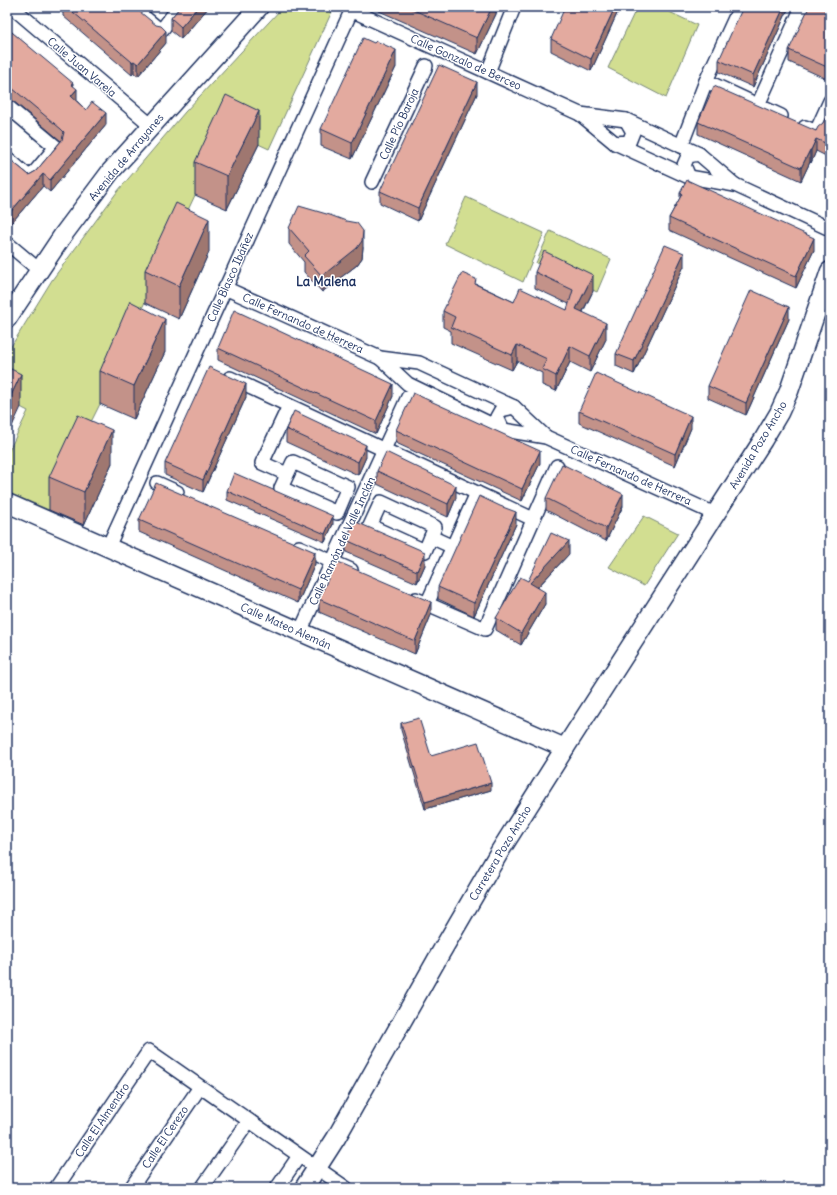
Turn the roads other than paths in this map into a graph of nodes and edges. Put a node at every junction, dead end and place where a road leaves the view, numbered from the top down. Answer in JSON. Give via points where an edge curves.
{"nodes":[{"id":1,"x":12,"y":7,"type":"edge"},
{"id":2,"x":132,"y":7,"type":"edge"},
{"id":3,"x":179,"y":7,"type":"edge"},
{"id":4,"x":259,"y":7,"type":"edge"},
{"id":5,"x":740,"y":7,"type":"edge"},
{"id":6,"x":802,"y":7,"type":"edge"},
{"id":7,"x":513,"y":8,"type":"edge"},
{"id":8,"x":352,"y":9,"type":"edge"},
{"id":9,"x":426,"y":66,"type":"dead end"},
{"id":10,"x":488,"y":72,"type":"junction"},
{"id":11,"x":706,"y":81,"type":"junction"},
{"id":12,"x":830,"y":101,"type":"edge"},
{"id":13,"x":758,"y":105,"type":"junction"},
{"id":14,"x":7,"y":106,"type":"edge"},
{"id":15,"x":580,"y":114,"type":"junction"},
{"id":16,"x":626,"y":120,"type":"junction"},
{"id":17,"x":152,"y":126,"type":"junction"},
{"id":18,"x":615,"y":144,"type":"junction"},
{"id":19,"x":681,"y":146,"type":"junction"},
{"id":20,"x":699,"y":154,"type":"junction"},
{"id":21,"x":7,"y":158,"type":"edge"},
{"id":22,"x":689,"y":177,"type":"junction"},
{"id":23,"x":372,"y":182,"type":"dead end"},
{"id":24,"x":734,"y":185,"type":"junction"},
{"id":25,"x":830,"y":229,"type":"edge"},
{"id":26,"x":7,"y":243,"type":"edge"},
{"id":27,"x":39,"y":270,"type":"junction"},
{"id":28,"x":830,"y":271,"type":"edge"},
{"id":29,"x":225,"y":288,"type":"junction"},
{"id":30,"x":13,"y":299,"type":"edge"},
{"id":31,"x":7,"y":319,"type":"edge"},
{"id":32,"x":380,"y":358,"type":"junction"},
{"id":33,"x":419,"y":363,"type":"junction"},
{"id":34,"x":218,"y":373,"type":"edge"},
{"id":35,"x":408,"y":390,"type":"junction"},
{"id":36,"x":289,"y":406,"type":"junction"},
{"id":37,"x":514,"y":408,"type":"junction"},
{"id":38,"x":503,"y":430,"type":"junction"},
{"id":39,"x":546,"y":437,"type":"junction"},
{"id":40,"x":384,"y":450,"type":"junction"},
{"id":41,"x":556,"y":466,"type":"dead end"},
{"id":42,"x":287,"y":474,"type":"junction"},
{"id":43,"x":157,"y":484,"type":"edge"},
{"id":44,"x":477,"y":493,"type":"junction"},
{"id":45,"x":185,"y":496,"type":"edge"},
{"id":46,"x":343,"y":499,"type":"junction"},
{"id":47,"x":7,"y":503,"type":"edge"},
{"id":48,"x":358,"y":505,"type":"junction"},
{"id":49,"x":376,"y":513,"type":"junction"},
{"id":50,"x":715,"y":514,"type":"junction"},
{"id":51,"x":533,"y":519,"type":"junction"},
{"id":52,"x":431,"y":537,"type":"junction"},
{"id":53,"x":290,"y":543,"type":"edge"},
{"id":54,"x":697,"y":544,"type":"joint"},
{"id":55,"x":108,"y":547,"type":"junction"},
{"id":56,"x":453,"y":547,"type":"junction"},
{"id":57,"x":333,"y":562,"type":"junction"},
{"id":58,"x":362,"y":574,"type":"edge"},
{"id":59,"x":406,"y":594,"type":"edge"},
{"id":60,"x":427,"y":604,"type":"junction"},
{"id":61,"x":300,"y":632,"type":"junction"},
{"id":62,"x":565,"y":748,"type":"junction"},
{"id":63,"x":200,"y":1087,"type":"junction"},
{"id":64,"x":249,"y":1121,"type":"junction"},
{"id":65,"x":299,"y":1156,"type":"junction"},
{"id":66,"x":317,"y":1169,"type":"junction"},
{"id":67,"x":331,"y":1184,"type":"edge"},
{"id":68,"x":56,"y":1188,"type":"edge"},
{"id":69,"x":131,"y":1188,"type":"edge"},
{"id":70,"x":202,"y":1188,"type":"edge"},
{"id":71,"x":277,"y":1188,"type":"edge"},
{"id":72,"x":304,"y":1188,"type":"edge"},
{"id":73,"x":346,"y":1188,"type":"edge"}],
"edges":[{"from":1,"to":17,"type":"street","name":"Calle Juan Varela"},
{"from":2,"to":3,"type":"street","via":[[161,31]]},
{"from":4,"to":17,"type":"main road","name":"Avenida de Arrayanes"},
{"from":5,"to":11,"type":"street"},
{"from":6,"to":13,"type":"street"},
{"from":7,"to":10,"type":"street"},
{"from":8,"to":10,"type":"street","name":"Calle Gonzalo de Berceo"},
{"from":8,"to":29,"type":"street","name":"Calle Blasco Ibáñez"},
{"from":9,"to":23,"type":"street","name":"Calle Pío Baroja"},
{"from":10,"to":15,"type":"street","name":"Calle Gonzalo de Berceo"},
{"from":11,"to":13,"type":"street"},
{"from":11,"to":19,"type":"street"},
{"from":12,"to":13,"type":"street","via":[[816,132]]},
{"from":14,"to":21,"type":"street","via":[[56,147],[30,178]]},
{"from":15,"to":16,"type":"street","name":"Calle Gonzalo de Berceo"},
{"from":15,"to":18,"type":"street","name":"Calle Gonzalo de Berceo"},
{"from":16,"to":18,"type":"street","via":[[633,132],[629,142]]},
{"from":16,"to":19,"type":"street","name":"Calle Gonzalo de Berceo"},
{"from":17,"to":27,"type":"main road","name":"Avenida de Arrayanes","via":[[111,171]]},
{"from":18,"to":22,"type":"street","name":"Calle Gonzalo de Berceo"},
{"from":19,"to":20,"type":"street","name":"Calle Gonzalo de Berceo"},
{"from":20,"to":22,"type":"street","via":[[688,156],[684,165]]},
{"from":20,"to":24,"type":"street","name":"Calle Gonzalo de Berceo"},
{"from":22,"to":24,"type":"street","name":"Calle Gonzalo de Berceo"},
{"from":24,"to":25,"type":"street","name":"Calle Gonzalo de Berceo"},
{"from":26,"to":27,"type":"street"},
{"from":27,"to":30,"type":"main road","name":"Avenida de Arrayanes"},
{"from":28,"to":50,"type":"main road","name":"Avenida Pozo Ancho","via":[[789,391],[763,440]]},
{"from":29,"to":32,"type":"street","name":"Calle Fernando de Herrera"},
{"from":29,"to":55,"type":"street","name":"Calle Blasco Ibáñez"},
{"from":30,"to":31,"type":"main road","name":"Avenida de Arrayanes"},
{"from":32,"to":33,"type":"street","name":"Calle Fernando de Herrera"},
{"from":32,"to":35,"type":"street","name":"Calle Fernando de Herrera"},
{"from":33,"to":35,"type":"street","via":[[422,372],[419,380]]},
{"from":33,"to":37,"type":"street","name":"Calle Fernando de Herrera"},
{"from":34,"to":36,"type":"street"},
{"from":35,"to":38,"type":"street","name":"Calle Fernando de Herrera"},
{"from":35,"to":40,"type":"street","name":"Calle Ramón del Valle Inclán"},
{"from":36,"to":40,"type":"street"},
{"from":36,"to":42,"type":"street","via":[[262,463]]},
{"from":37,"to":38,"type":"street","via":[[501,410],[497,417]]},
{"from":37,"to":39,"type":"street","name":"Calle Fernando de Herrera"},
{"from":38,"to":39,"type":"street","name":"Calle Fernando de Herrera"},
{"from":39,"to":50,"type":"street","name":"Calle Fernando de Herrera"},
{"from":40,"to":44,"type":"street"},
{"from":40,"to":48,"type":"street","name":"Calle Ramón del Valle Inclán"},
{"from":41,"to":51,"type":"street"},
{"from":42,"to":46,"type":"street","via":[[293,462],[348,487]]},
{"from":42,"to":46,"type":"street","via":[[281,488],[337,513]]},
{"from":43,"to":45,"type":"street"},
{"from":44,"to":51,"type":"street"},
{"from":44,"to":56,"type":"street"},
{"from":46,"to":48,"type":"street"},
{"from":47,"to":55,"type":"main road","name":"Calle Mateo Alemán"},
{"from":48,"to":49,"type":"street"},
{"from":48,"to":57,"type":"street","name":"Calle Ramón del Valle Inclán"},
{"from":49,"to":52,"type":"street","via":[[381,502],[436,527]]},
{"from":49,"to":52,"type":"street","via":[[370,526],[425,551]]},
{"from":50,"to":54,"type":"main road","name":"Avenida Pozo Ancho"},
{"from":51,"to":60,"type":"street","via":[[485,629]]},
{"from":52,"to":56,"type":"street"},
{"from":53,"to":57,"type":"street"},
{"from":54,"to":62,"type":"main road","name":"Carretera Pozo Ancho"},
{"from":55,"to":61,"type":"main road","name":"Calle Mateo Alemán"},
{"from":56,"to":60,"type":"street"},
{"from":57,"to":58,"type":"street"},
{"from":57,"to":61,"type":"street","name":"Calle Ramón del Valle Inclán"},
{"from":59,"to":60,"type":"street"},
{"from":61,"to":62,"type":"main road","name":"Calle Mateo Alemán"},
{"from":62,"to":66,"type":"main road","name":"Carretera Pozo Ancho","via":[[500,851]]},
{"from":63,"to":64,"type":"street"},
{"from":63,"to":68,"type":"street","name":"Calle El Almendro","via":[[149,1051]]},
{"from":63,"to":69,"type":"street","name":"Calle El Cerezo"},
{"from":64,"to":65,"type":"street"},
{"from":64,"to":70,"type":"street"},
{"from":65,"to":66,"type":"street"},
{"from":65,"to":71,"type":"street"},
{"from":66,"to":67,"type":"street"},
{"from":66,"to":72,"type":"main road","name":"Carretera Pozo Ancho"},
{"from":67,"to":73,"type":"street"}]}
